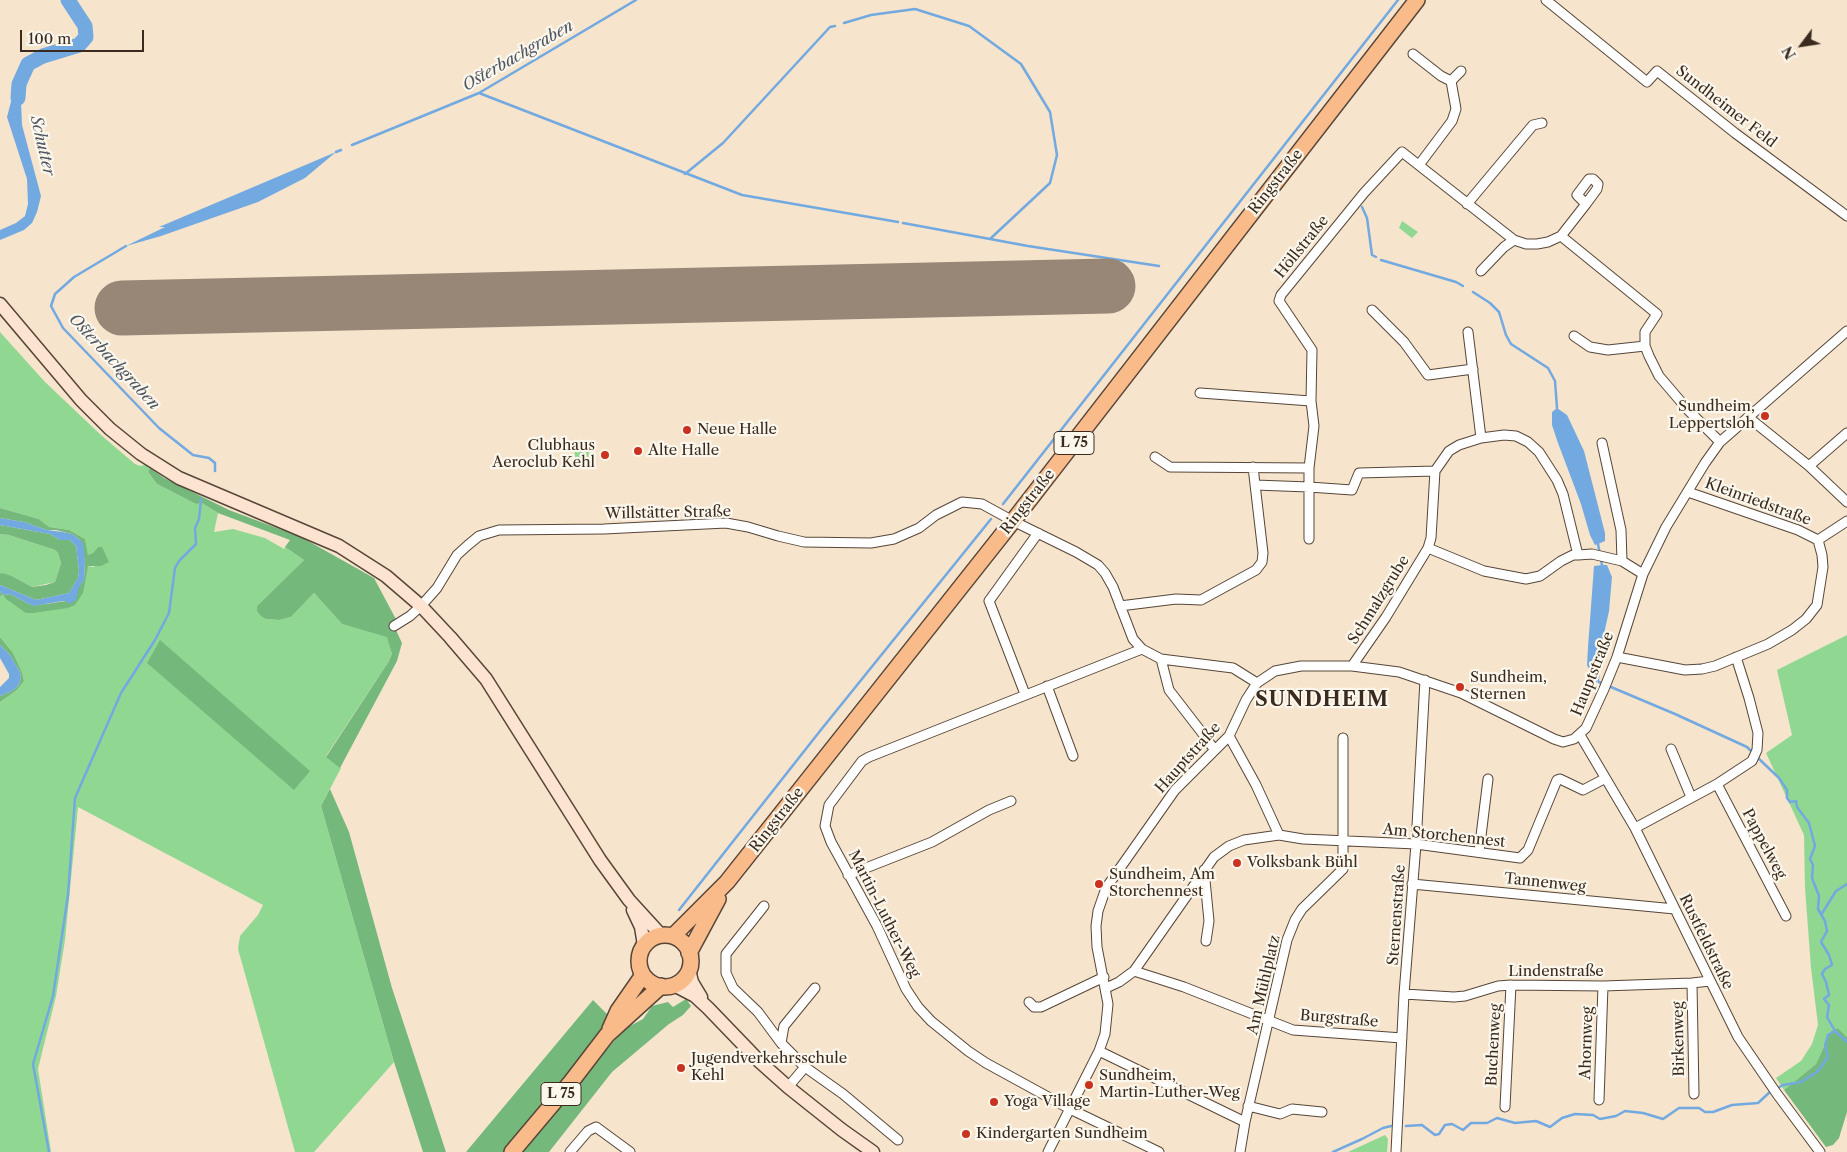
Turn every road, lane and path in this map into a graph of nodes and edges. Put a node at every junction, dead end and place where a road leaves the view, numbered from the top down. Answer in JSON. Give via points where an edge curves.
{"nodes":[{"id":1,"x":1417,"y":0,"type":"edge"},
{"id":2,"x":1546,"y":0,"type":"edge"},
{"id":3,"x":1413,"y":54,"type":"dead end"},
{"id":4,"x":1460,"y":70,"type":"dead end"},
{"id":5,"x":1450,"y":81,"type":"junction"},
{"id":6,"x":1542,"y":123,"type":"dead end"},
{"id":7,"x":1419,"y":165,"type":"junction"},
{"id":8,"x":1467,"y":204,"type":"junction"},
{"id":9,"x":1586,"y":204,"type":"dead end"},
{"id":10,"x":1847,"y":216,"type":"edge"},
{"id":11,"x":1561,"y":236,"type":"junction"},
{"id":12,"x":1514,"y":240,"type":"junction"},
{"id":13,"x":1481,"y":271,"type":"dead end"},
{"id":14,"x":0,"y":304,"type":"edge"},
{"id":15,"x":1372,"y":310,"type":"dead end"},
{"id":16,"x":1847,"y":331,"type":"edge"},
{"id":17,"x":1468,"y":332,"type":"dead end"},
{"id":18,"x":1574,"y":336,"type":"dead end"},
{"id":19,"x":1645,"y":346,"type":"junction"},
{"id":20,"x":1473,"y":368,"type":"junction"},
{"id":21,"x":1200,"y":393,"type":"dead end"},
{"id":22,"x":1311,"y":401,"type":"junction"},
{"id":23,"x":1748,"y":417,"type":"junction"},
{"id":24,"x":1847,"y":434,"type":"edge"},
{"id":25,"x":1481,"y":438,"type":"junction"},
{"id":26,"x":1720,"y":442,"type":"junction"},
{"id":27,"x":1602,"y":444,"type":"dead end"},
{"id":28,"x":1155,"y":457,"type":"dead end"},
{"id":29,"x":1809,"y":466,"type":"junction"},
{"id":30,"x":1253,"y":467,"type":"junction"},
{"id":31,"x":1309,"y":468,"type":"junction"},
{"id":32,"x":1435,"y":471,"type":"junction"},
{"id":33,"x":1255,"y":485,"type":"junction"},
{"id":34,"x":1309,"y":487,"type":"junction"},
{"id":35,"x":1688,"y":492,"type":"junction"},
{"id":36,"x":1847,"y":502,"type":"edge"},
{"id":37,"x":1013,"y":521,"type":"junction"},
{"id":38,"x":1847,"y":521,"type":"edge"},
{"id":39,"x":1038,"y":533,"type":"junction"},
{"id":40,"x":1309,"y":539,"type":"dead end"},
{"id":41,"x":1818,"y":540,"type":"junction"},
{"id":42,"x":1428,"y":548,"type":"junction"},
{"id":43,"x":1578,"y":555,"type":"junction"},
{"id":44,"x":1622,"y":560,"type":"junction"},
{"id":45,"x":1643,"y":574,"type":"junction"},
{"id":46,"x":421,"y":606,"type":"junction"},
{"id":47,"x":1120,"y":606,"type":"junction"},
{"id":48,"x":394,"y":626,"type":"dead end"},
{"id":49,"x":1142,"y":649,"type":"junction"},
{"id":50,"x":1617,"y":657,"type":"junction"},
{"id":51,"x":1736,"y":657,"type":"junction"},
{"id":52,"x":1161,"y":659,"type":"junction"},
{"id":53,"x":1352,"y":666,"type":"junction"},
{"id":54,"x":1425,"y":680,"type":"junction"},
{"id":55,"x":1257,"y":683,"type":"junction"},
{"id":56,"x":1047,"y":686,"type":"junction"},
{"id":57,"x":1025,"y":694,"type":"junction"},
{"id":58,"x":1580,"y":735,"type":"junction"},
{"id":59,"x":1229,"y":736,"type":"junction"},
{"id":60,"x":1343,"y":738,"type":"dead end"},
{"id":61,"x":1671,"y":749,"type":"dead end"},
{"id":62,"x":1216,"y":750,"type":"junction"},
{"id":63,"x":1073,"y":756,"type":"dead end"},
{"id":64,"x":1488,"y":779,"type":"dead end"},
{"id":65,"x":1604,"y":779,"type":"junction"},
{"id":66,"x":1717,"y":784,"type":"junction"},
{"id":67,"x":1691,"y":798,"type":"junction"},
{"id":68,"x":1011,"y":801,"type":"dead end"},
{"id":69,"x":1634,"y":828,"type":"junction"},
{"id":70,"x":1279,"y":835,"type":"junction"},
{"id":71,"x":1344,"y":842,"type":"junction"},
{"id":72,"x":1416,"y":844,"type":"junction"},
{"id":73,"x":1479,"y":852,"type":"junction"},
{"id":74,"x":1204,"y":870,"type":"junction"},
{"id":75,"x":848,"y":875,"type":"junction"},
{"id":76,"x":727,"y":882,"type":"junction"},
{"id":77,"x":1412,"y":884,"type":"junction"},
{"id":78,"x":629,"y":900,"type":"junction"},
{"id":79,"x":764,"y":906,"type":"dead end"},
{"id":80,"x":1675,"y":909,"type":"junction"},
{"id":81,"x":1786,"y":916,"type":"dead end"},
{"id":82,"x":667,"y":936,"type":"junction"},
{"id":83,"x":1206,"y":941,"type":"dead end"},
{"id":84,"x":644,"y":945,"type":"junction"},
{"id":85,"x":689,"y":953,"type":"junction"},
{"id":86,"x":689,"y":970,"type":"junction"},
{"id":87,"x":1134,"y":971,"type":"junction"},
{"id":88,"x":643,"y":975,"type":"junction"},
{"id":89,"x":1104,"y":978,"type":"junction"},
{"id":90,"x":1710,"y":981,"type":"junction"},
{"id":91,"x":1692,"y":983,"type":"junction"},
{"id":92,"x":1511,"y":985,"type":"junction"},
{"id":93,"x":667,"y":986,"type":"junction"},
{"id":94,"x":1602,"y":986,"type":"junction"},
{"id":95,"x":814,"y":988,"type":"dead end"},
{"id":96,"x":1106,"y":988,"type":"junction"},
{"id":97,"x":1404,"y":994,"type":"junction"},
{"id":98,"x":1029,"y":1002,"type":"dead end"},
{"id":99,"x":708,"y":1008,"type":"junction"},
{"id":100,"x":1270,"y":1021,"type":"junction"},
{"id":101,"x":607,"y":1035,"type":"junction"},
{"id":102,"x":1402,"y":1038,"type":"junction"},
{"id":103,"x":781,"y":1044,"type":"junction"},
{"id":104,"x":1099,"y":1051,"type":"junction"},
{"id":105,"x":805,"y":1067,"type":"junction"},
{"id":106,"x":788,"y":1087,"type":"junction"},
{"id":107,"x":1694,"y":1094,"type":"dead end"},
{"id":108,"x":1600,"y":1100,"type":"dead end"},
{"id":109,"x":1248,"y":1106,"type":"junction"},
{"id":110,"x":1505,"y":1107,"type":"dead end"},
{"id":111,"x":1070,"y":1109,"type":"junction"},
{"id":112,"x":1322,"y":1112,"type":"dead end"},
{"id":113,"x":1245,"y":1122,"type":"junction"},
{"id":114,"x":898,"y":1140,"type":"dead end"},
{"id":115,"x":512,"y":1152,"type":"edge"},
{"id":116,"x":570,"y":1152,"type":"edge"},
{"id":117,"x":630,"y":1152,"type":"edge"},
{"id":118,"x":873,"y":1152,"type":"edge"},
{"id":119,"x":1048,"y":1152,"type":"edge"},
{"id":120,"x":1159,"y":1152,"type":"edge"},
{"id":121,"x":1240,"y":1152,"type":"edge"},
{"id":122,"x":1396,"y":1152,"type":"edge"},
{"id":123,"x":1820,"y":1152,"type":"edge"}],
"edges":[{"from":1,"to":37,"type":"main road","name":"Ringstraße","number":"L 75"},
{"from":2,"to":10,"type":"street","name":"Sundheimer Feld","via":[[1647,82],[1657,71],[1734,133]]},
{"from":3,"to":5,"type":"street"},
{"from":4,"to":5,"type":"street"},
{"from":5,"to":7,"type":"street","via":[[1456,109],[1452,121]]},
{"from":6,"to":8,"type":"street","via":[[1533,125]]},
{"from":7,"to":8,"type":"street"},
{"from":7,"to":22,"type":"street","name":"Höllstraße","via":[[1402,152],[1364,193],[1278,301],[1312,350]]},
{"from":8,"to":12,"type":"street"},
{"from":9,"to":11,"type":"street"},
{"from":11,"to":12,"type":"street","via":[[1537,244]]},
{"from":11,"to":19,"type":"street","via":[[1656,314],[1646,332]]},
{"from":12,"to":13,"type":"street"},
{"from":14,"to":46,"type":"street","via":[[81,400],[141,454],[179,478],[339,546],[386,576]]},
{"from":15,"to":20,"type":"street","via":[[1404,342],[1428,375]]},
{"from":16,"to":23,"type":"street","name":"Hauptstraße"},
{"from":17,"to":20,"type":"street"},
{"from":18,"to":19,"type":"street","via":[[1590,347],[1608,350]]},
{"from":19,"to":26,"type":"street","via":[[1659,376]]},
{"from":20,"to":25,"type":"street"},
{"from":21,"to":22,"type":"street"},
{"from":22,"to":31,"type":"street","name":"Höllstraße","via":[[1314,426]]},
{"from":23,"to":26,"type":"street","name":"Hauptstraße"},
{"from":23,"to":29,"type":"street"},
{"from":24,"to":29,"type":"street"},
{"from":25,"to":32,"type":"street","via":[[1449,451]]},
{"from":25,"to":43,"type":"street","via":[[1516,436],[1539,452],[1563,494]]},
{"from":26,"to":35,"type":"street","name":"Hauptstraße"},
{"from":27,"to":44,"type":"street","via":[[1621,530]]},
{"from":28,"to":30,"type":"street","via":[[1170,467]]},
{"from":29,"to":36,"type":"street"},
{"from":30,"to":31,"type":"street"},
{"from":30,"to":33,"type":"street"},
{"from":31,"to":34,"type":"street","name":"Höllstraße"},
{"from":32,"to":34,"type":"street","via":[[1359,473],[1352,490]]},
{"from":32,"to":42,"type":"street","name":"Schmalzgrube"},
{"from":33,"to":34,"type":"street"},
{"from":33,"to":47,"type":"street","via":[[1263,553],[1262,562],[1256,570],[1201,600],[1176,599]]},
{"from":34,"to":40,"type":"street","name":"Höllstraße"},
{"from":35,"to":41,"type":"street","name":"Kleinriedstraße"},
{"from":35,"to":45,"type":"street","name":"Hauptstraße"},
{"from":37,"to":39,"type":"street","name":"Willstätter Straße"},
{"from":37,"to":46,"type":"street","name":"Willstätter Straße","via":[[982,504],[962,502],[894,539],[871,543],[804,542],[726,523],[498,530],[479,536],[457,555],[437,588]]},
{"from":37,"to":76,"type":"main road","name":"Ringstraße","number":"L 75"},
{"from":38,"to":41,"type":"street","name":"Kleinriedstraße"},
{"from":39,"to":47,"type":"street","name":"Willstätter Straße","via":[[1098,565]]},
{"from":39,"to":57,"type":"street","via":[[989,601]]},
{"from":41,"to":51,"type":"street","name":"Kleinriedstraße","via":[[1822,567],[1817,605],[1792,630]]},
{"from":42,"to":43,"type":"street","name":"Schmalzgrube","via":[[1484,571],[1526,579],[1540,576],[1561,561]]},
{"from":42,"to":53,"type":"street","name":"Schmalzgrube"},
{"from":43,"to":44,"type":"street","name":"Schmalzgrube","via":[[1592,554]]},
{"from":44,"to":45,"type":"street","name":"Schmalzgrube"},
{"from":45,"to":50,"type":"street","name":"Hauptstraße"},
{"from":46,"to":48,"type":"street","name":"Willstätter Straße"},
{"from":46,"to":78,"type":"street","via":[[486,679],[600,860]]},
{"from":47,"to":49,"type":"street","name":"Willstätter Straße","via":[[1133,639]]},
{"from":49,"to":52,"type":"street","name":"Willstätter Straße"},
{"from":49,"to":56,"type":"street","name":"Martin-Luther-Weg"},
{"from":50,"to":51,"type":"street","name":"Kleinriedstraße","via":[[1685,670],[1702,669]]},
{"from":50,"to":58,"type":"street","name":"Hauptstraße","via":[[1590,722]]},
{"from":51,"to":66,"type":"street","via":[[1758,733],[1757,750],[1744,767]]},
{"from":52,"to":55,"type":"street","name":"Willstätter Straße","via":[[1233,668]]},
{"from":52,"to":62,"type":"street","via":[[1169,690]]},
{"from":53,"to":54,"type":"street","name":"Hauptstraße","via":[[1399,672]]},
{"from":53,"to":55,"type":"street","name":"Hauptstraße","via":[[1286,668]]},
{"from":54,"to":58,"type":"street","name":"Hauptstraße","via":[[1461,693],[1554,739],[1563,742]]},
{"from":54,"to":72,"type":"street","name":"Sternenstraße"},
{"from":55,"to":59,"type":"street","name":"Hauptstraße"},
{"from":56,"to":57,"type":"street","name":"Martin-Luther-Weg"},
{"from":56,"to":63,"type":"street"},
{"from":57,"to":75,"type":"street","name":"Martin-Luther-Weg","via":[[862,761],[829,805],[826,815],[827,833]]},
{"from":58,"to":65,"type":"street","name":"Rustfeldstraße"},
{"from":59,"to":62,"type":"street","name":"Hauptstraße"},
{"from":59,"to":70,"type":"street"},
{"from":60,"to":71,"type":"street"},
{"from":61,"to":67,"type":"street"},
{"from":62,"to":89,"type":"street","name":"Hauptstraße","via":[[1175,790],[1106,888],[1096,926]]},
{"from":64,"to":73,"type":"street"},
{"from":65,"to":69,"type":"street","name":"Rustfeldstraße"},
{"from":65,"to":73,"type":"street","name":"Am Storchennest","via":[[1583,790],[1557,780],[1524,856]]},
{"from":66,"to":67,"type":"street"},
{"from":66,"to":81,"type":"street","name":"Pappelweg"},
{"from":67,"to":69,"type":"street"},
{"from":68,"to":75,"type":"street","via":[[932,842]]},
{"from":69,"to":80,"type":"street","name":"Rustfeldstraße"},
{"from":70,"to":71,"type":"street","name":"Am Storchennest"},
{"from":70,"to":74,"type":"street","name":"Am Storchennest","via":[[1244,840],[1229,846]]},
{"from":71,"to":72,"type":"street","name":"Am Storchennest"},
{"from":71,"to":100,"type":"street","name":"Am Mühlplatz","via":[[1344,869],[1302,909],[1295,920]]},
{"from":72,"to":73,"type":"street","name":"Am Storchennest"},
{"from":72,"to":77,"type":"street","name":"Sternenstraße"},
{"from":74,"to":83,"type":"street","via":[[1209,921]]},
{"from":74,"to":87,"type":"street","name":"Am Storchennest"},
{"from":75,"to":111,"type":"street","name":"Martin-Luther-Weg","via":[[877,926],[906,989],[930,1021],[986,1063]]},
{"from":76,"to":82,"type":"main road","name":"Ringstraße","number":"L 75"},
{"from":76,"to":85,"type":"main road","name":"Ringstraße","number":"L 75"},
{"from":77,"to":80,"type":"street","name":"Tannenweg"},
{"from":77,"to":97,"type":"street","name":"Sternenstraße"},
{"from":78,"to":82,"type":"street"},
{"from":78,"to":84,"type":"street","via":[[641,928]]},
{"from":79,"to":103,"type":"street","via":[[726,954],[726,973],[733,988],[758,1012]]},
{"from":80,"to":90,"type":"street","name":"Rustfeldstraße"},
{"from":82,"to":84,"type":"main road","via":[[648,940]]},
{"from":82,"to":85,"type":"main road","via":[[683,943]]},
{"from":84,"to":88,"type":"main road","via":[[639,956]]},
{"from":85,"to":86,"type":"main road"},
{"from":86,"to":93,"type":"main road","via":[[680,982]]},
{"from":86,"to":99,"type":"street","via":[[692,982]]},
{"from":87,"to":96,"type":"street","name":"Am Storchennest"},
{"from":87,"to":100,"type":"street","name":"Burgstraße"},
{"from":88,"to":93,"type":"main road","via":[[647,980]]},
{"from":88,"to":101,"type":"main road","number":"L 75","via":[[618,1011]]},
{"from":89,"to":96,"type":"street","name":"Hauptstraße"},
{"from":89,"to":98,"type":"street","via":[[1040,1006],[1034,1007]]},
{"from":90,"to":91,"type":"street","name":"Lindenstraße"},
{"from":90,"to":123,"type":"street","name":"Rustfeldstraße","via":[[1738,1037]]},
{"from":91,"to":94,"type":"street","name":"Lindenstraße"},
{"from":91,"to":107,"type":"street","name":"Birkenweg"},
{"from":92,"to":94,"type":"street","name":"Lindenstraße"},
{"from":92,"to":97,"type":"street","name":"Lindenstraße","via":[[1465,996]]},
{"from":92,"to":110,"type":"street","name":"Buchenweg"},
{"from":93,"to":99,"type":"street","via":[[691,993]]},
{"from":93,"to":101,"type":"main road","number":"L 75"},
{"from":94,"to":108,"type":"street","name":"Ahornweg"},
{"from":95,"to":103,"type":"street","via":[[784,1026]]},
{"from":96,"to":104,"type":"street","name":"Hauptstraße","via":[[1108,1017]]},
{"from":97,"to":102,"type":"street","name":"Sternenstraße"},
{"from":99,"to":106,"type":"street"},
{"from":100,"to":102,"type":"street","name":"Burgstraße","via":[[1293,1030]]},
{"from":100,"to":109,"type":"street","name":"Am Mühlplatz"},
{"from":101,"to":115,"type":"main road","number":"L 75"},
{"from":102,"to":122,"type":"street","name":"Sternenstraße"},
{"from":103,"to":105,"type":"street"},
{"from":104,"to":111,"type":"street","name":"Hauptstraße"},
{"from":104,"to":113,"type":"street"},
{"from":105,"to":106,"type":"street"},
{"from":105,"to":114,"type":"street"},
{"from":106,"to":118,"type":"street"},
{"from":109,"to":112,"type":"street","via":[[1280,1114],[1292,1109]]},
{"from":109,"to":113,"type":"street","name":"Am Mühlplatz"},
{"from":111,"to":119,"type":"street","name":"Hauptstraße"},
{"from":111,"to":120,"type":"street","name":"Martin-Luther-Weg"},
{"from":113,"to":121,"type":"street","name":"Am Mühlplatz"},
{"from":116,"to":117,"type":"street","via":[[591,1128],[596,1127]]}]}
